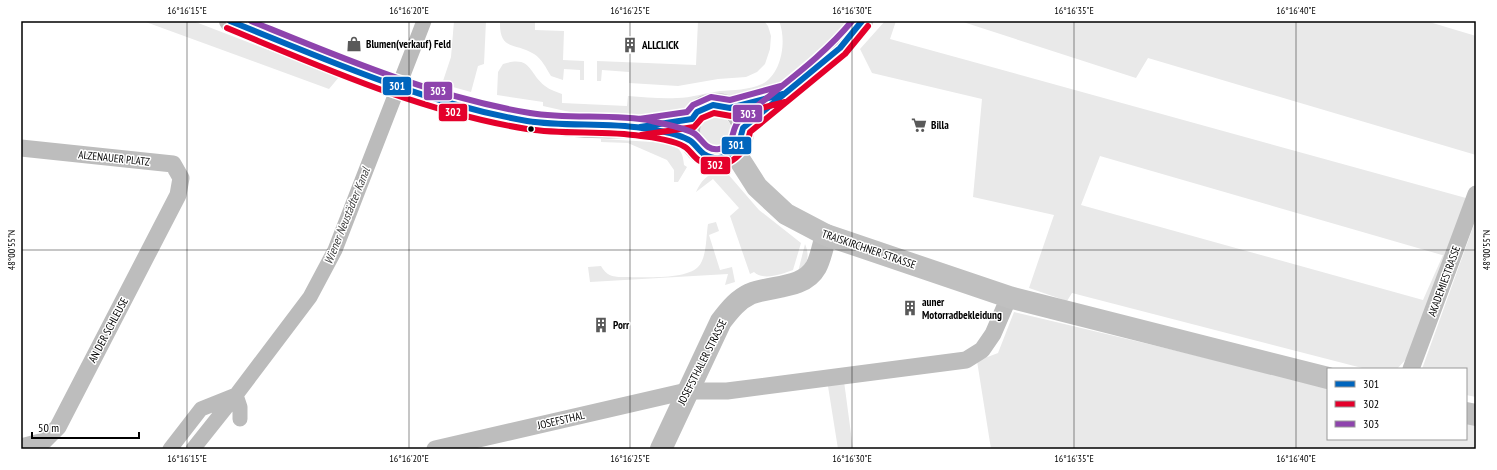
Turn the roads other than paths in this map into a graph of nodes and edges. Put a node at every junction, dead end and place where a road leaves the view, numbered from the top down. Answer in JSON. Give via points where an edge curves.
{"nodes":[{"id":1,"x":230,"y":21,"type":"edge"},
{"id":2,"x":862,"y":21,"type":"edge"},
{"id":3,"x":780,"y":96,"type":"junction"},
{"id":4,"x":730,"y":108,"type":"junction"},
{"id":5,"x":743,"y":128,"type":"junction"},
{"id":6,"x":691,"y":129,"type":"junction"},
{"id":7,"x":21,"y":148,"type":"edge"},
{"id":8,"x":734,"y":151,"type":"junction"},
{"id":9,"x":1476,"y":194,"type":"edge"},
{"id":10,"x":178,"y":195,"type":"joint"},
{"id":11,"x":826,"y":235,"type":"junction"},
{"id":12,"x":1009,"y":296,"type":"junction"},
{"id":13,"x":1411,"y":368,"type":"edge"},
{"id":14,"x":1327,"y":378,"type":"edge"},
{"id":15,"x":687,"y":391,"type":"junction"},
{"id":16,"x":21,"y":447,"type":"edge"},
{"id":17,"x":435,"y":449,"type":"edge"},
{"id":18,"x":661,"y":449,"type":"edge"}],
"edges":[{"from":1,"to":6,"type":"main road","via":[[382,81],[479,111],[529,121],[585,126]]},
{"from":2,"to":3,"type":"main road","via":[[840,48]]},
{"from":3,"to":4,"type":"main road"},
{"from":3,"to":5,"type":"main road"},
{"from":4,"to":5,"type":"main road"},
{"from":4,"to":6,"type":"main road","via":[[713,105],[697,112]]},
{"from":5,"to":8,"type":"main road","via":[[741,140]]},
{"from":6,"to":8,"type":"main road","via":[[695,148],[703,155],[725,157]]},
{"from":7,"to":10,"type":"street","name":"ALZENAUER PLATZ","via":[[173,164],[181,178]]},
{"from":8,"to":11,"type":"main road","name":"TRAISKIRCHNER STRASSE","via":[[757,186],[786,214]]},
{"from":9,"to":13,"type":"street","name":"AKADEMIESTRASSE"},
{"from":10,"to":16,"type":"street","name":"AN DER SCHLEUSE","via":[[58,427],[44,441]]},
{"from":11,"to":12,"type":"main road","name":"TRAISKIRCHNER STRASSE"},
{"from":11,"to":15,"type":"main road","name":"JOSEFSTHALER STRASSE","via":[[816,267],[806,279],[749,294],[735,304],[721,321]]},
{"from":12,"to":14,"type":"main road","name":"TRAISKIRCHNER STRASSE"},
{"from":12,"to":15,"type":"street","name":"JOSEFSTHAL","via":[[993,334],[982,350],[966,360],[727,391]]},
{"from":15,"to":17,"type":"street","name":"JOSEFSTHAL"},
{"from":15,"to":18,"type":"main road","name":"JOSEFSTHALER STRASSE"}]}
